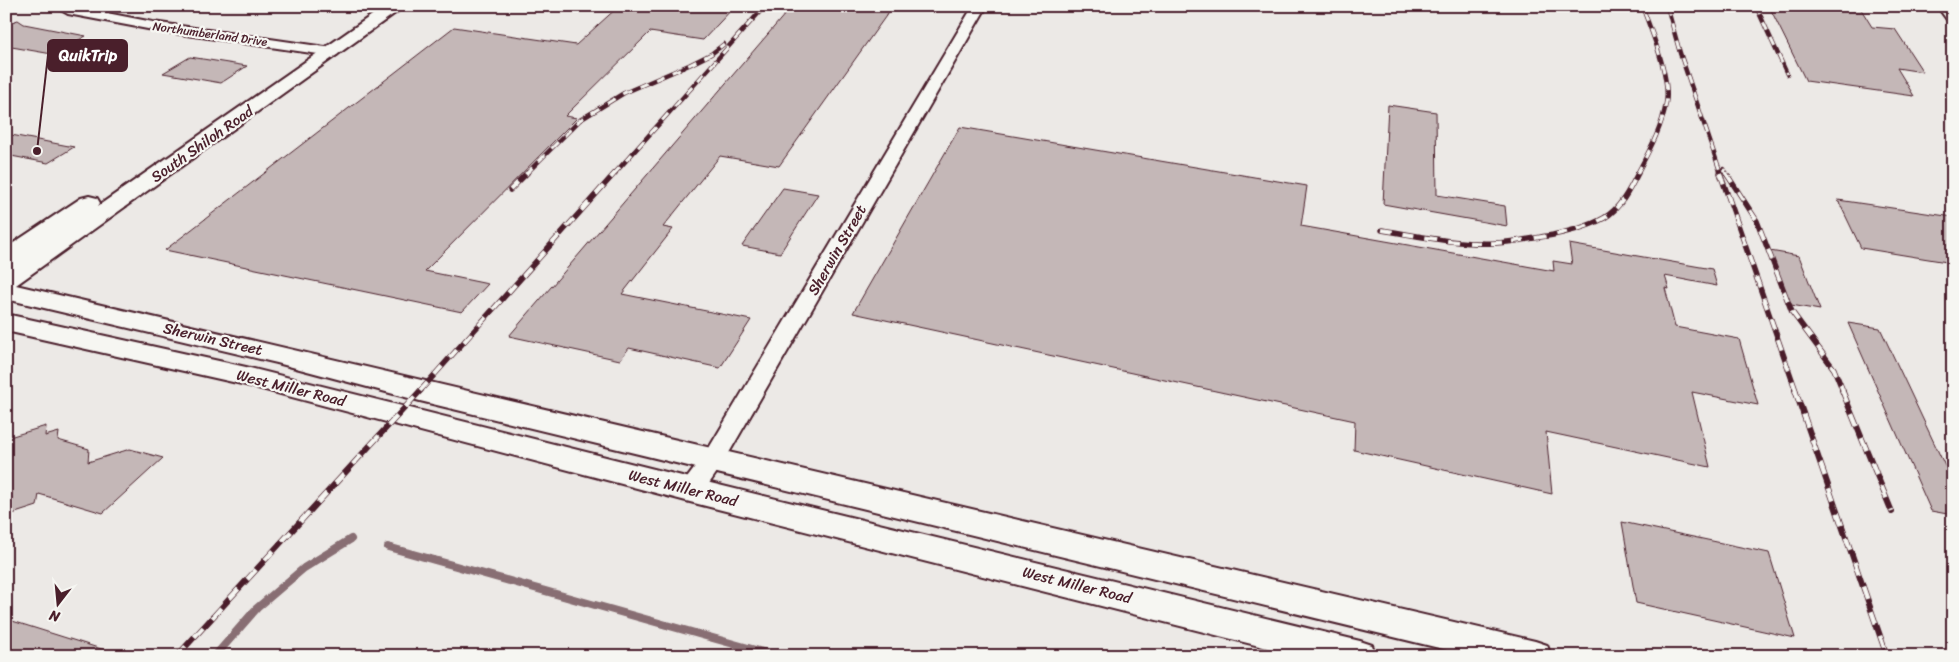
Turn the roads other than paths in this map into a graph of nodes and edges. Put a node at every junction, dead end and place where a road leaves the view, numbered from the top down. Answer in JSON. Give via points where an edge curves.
{"nodes":[{"id":1,"x":61,"y":6,"type":"edge"},
{"id":2,"x":372,"y":6,"type":"edge"},
{"id":3,"x":397,"y":6,"type":"edge"},
{"id":4,"x":980,"y":6,"type":"edge"},
{"id":5,"x":1944,"y":6,"type":"edge"},
{"id":6,"x":1953,"y":18,"type":"edge"},
{"id":7,"x":322,"y":50,"type":"junction"},
{"id":8,"x":6,"y":259,"type":"edge"},
{"id":9,"x":6,"y":281,"type":"edge"},
{"id":10,"x":6,"y":291,"type":"edge"},
{"id":11,"x":6,"y":322,"type":"edge"},
{"id":12,"x":714,"y":459,"type":"junction"},
{"id":13,"x":690,"y":490,"type":"junction"},
{"id":14,"x":1360,"y":656,"type":"edge"},
{"id":15,"x":1535,"y":656,"type":"edge"}],
"edges":[{"from":1,"to":7,"type":"street","name":"Northumberland Drive","via":[[154,26]]},
{"from":2,"to":7,"type":"main road","name":"South Shiloh Road"},
{"from":3,"to":7,"type":"main road","name":"South Shiloh Road"},
{"from":4,"to":12,"type":"street","name":"Sherwin Street"},
{"from":5,"to":6,"type":"street"},
{"from":7,"to":8,"type":"main road","name":"South Shiloh Road"},
{"from":7,"to":9,"type":"main road","name":"South Shiloh Road"},
{"from":10,"to":12,"type":"main road","name":"Sherwin Street"},
{"from":11,"to":13,"type":"main road","name":"West Miller Road","via":[[246,376]]},
{"from":12,"to":13,"type":"street","name":"Sherwin Street"},
{"from":12,"to":15,"type":"main road"},
{"from":13,"to":14,"type":"main road","name":"West Miller Road"}]}
